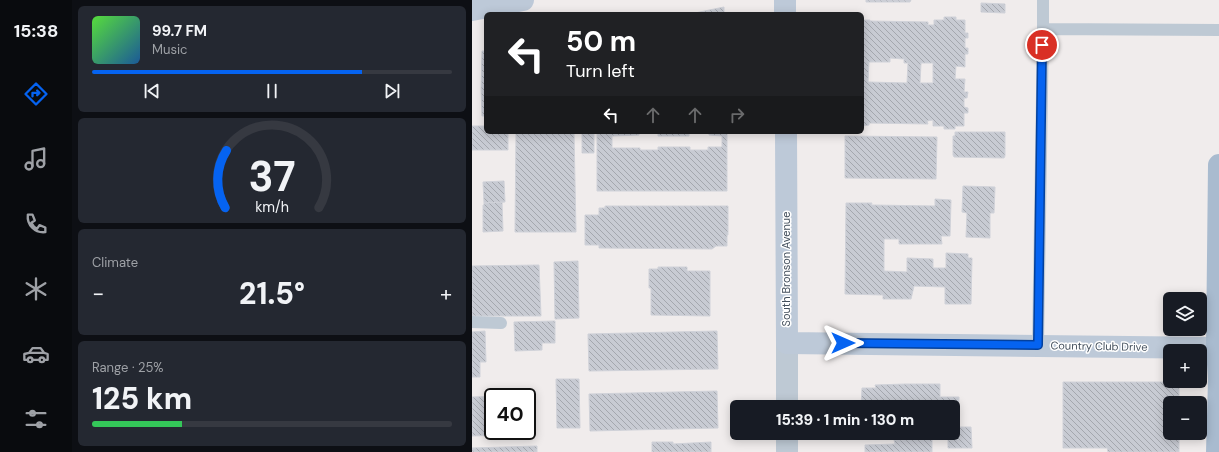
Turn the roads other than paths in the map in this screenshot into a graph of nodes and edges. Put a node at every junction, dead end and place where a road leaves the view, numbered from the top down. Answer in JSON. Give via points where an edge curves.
{"nodes":[{"id":1,"x":523,"y":0,"type":"edge"},
{"id":2,"x":785,"y":0,"type":"edge"},
{"id":3,"x":1043,"y":0,"type":"edge"},
{"id":4,"x":472,"y":10,"type":"edge"},
{"id":5,"x":785,"y":12,"type":"edge"},
{"id":6,"x":1043,"y":29,"type":"junction"},
{"id":7,"x":1219,"y":30,"type":"edge"},
{"id":8,"x":786,"y":134,"type":"edge"},
{"id":9,"x":1219,"y":165,"type":"edge"},
{"id":10,"x":472,"y":322,"type":"edge"},
{"id":11,"x":501,"y":323,"type":"dead end"},
{"id":12,"x":787,"y":343,"type":"junction"},
{"id":13,"x":1038,"y":345,"type":"junction"},
{"id":14,"x":1218,"y":348,"type":"edge"},
{"id":15,"x":787,"y":400,"type":"edge"},
{"id":16,"x":787,"y":440,"type":"edge"},
{"id":17,"x":787,"y":452,"type":"edge"},
{"id":18,"x":1217,"y":452,"type":"edge"}],
"edges":[{"from":1,"to":4,"type":"street"},
{"from":2,"to":5,"type":"street"},
{"from":3,"to":6,"type":"lane"},
{"from":6,"to":7,"type":"lane"},
{"from":6,"to":13,"type":"lane"},
{"from":8,"to":12,"type":"street","name":"South Bronson Avenue"},
{"from":9,"to":14,"type":"main road"},
{"from":10,"to":11,"type":"lane"},
{"from":12,"to":13,"type":"street","name":"Country Club Drive"},
{"from":12,"to":15,"type":"street","name":"South Bronson Avenue"},
{"from":13,"to":14,"type":"street","name":"Country Club Drive"},
{"from":14,"to":18,"type":"main road"},
{"from":16,"to":17,"type":"street"}]}
